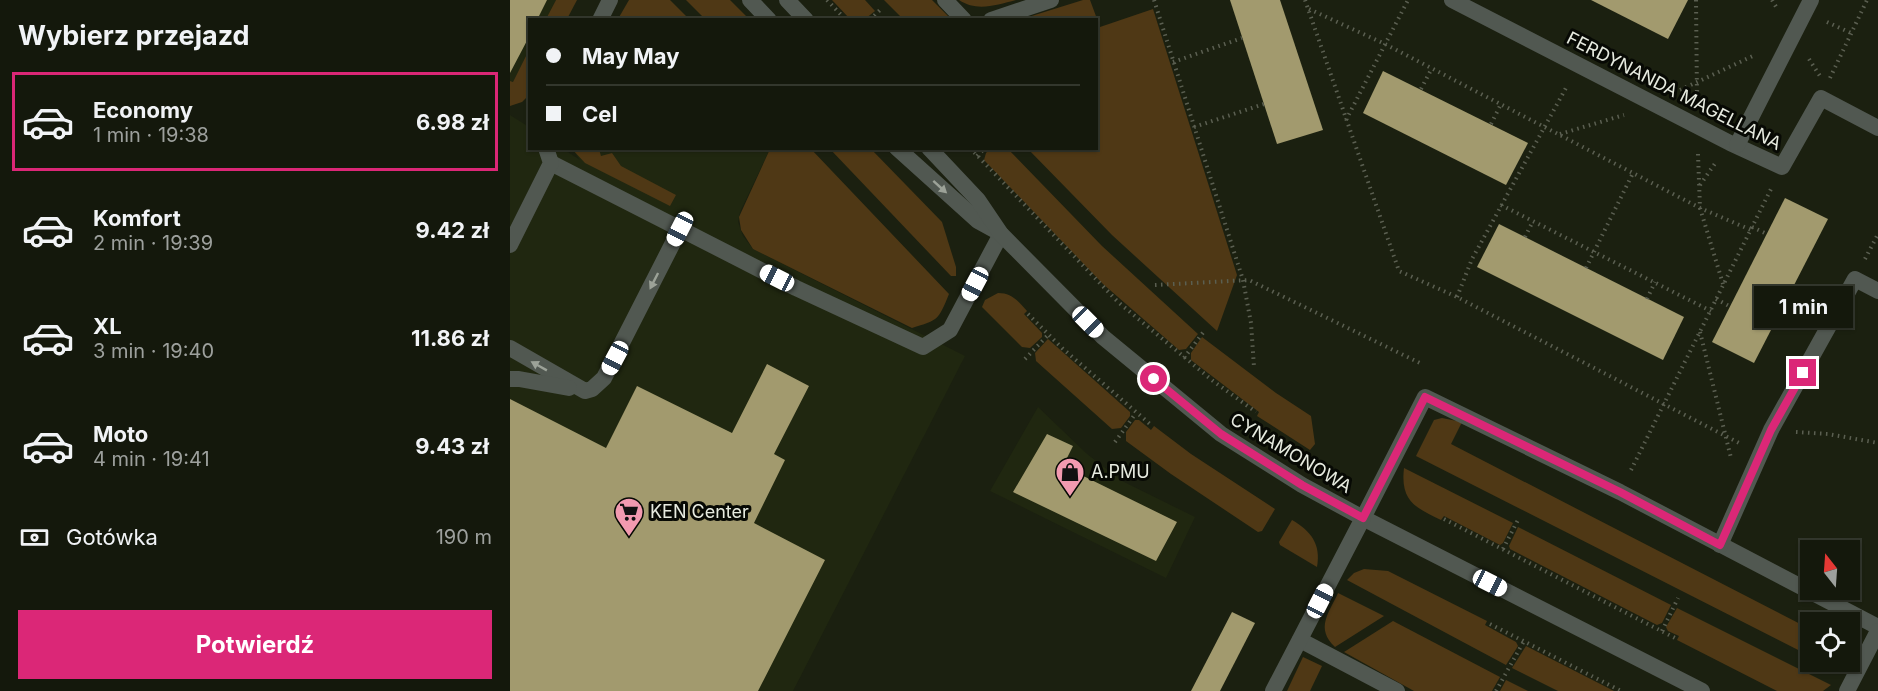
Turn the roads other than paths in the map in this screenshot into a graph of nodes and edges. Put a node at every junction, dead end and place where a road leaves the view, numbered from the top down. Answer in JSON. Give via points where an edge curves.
{"nodes":[{"id":1,"x":610,"y":0,"type":"edge"},
{"id":2,"x":750,"y":0,"type":"edge"},
{"id":3,"x":787,"y":0,"type":"edge"},
{"id":4,"x":945,"y":0,"type":"edge"},
{"id":5,"x":1051,"y":0,"type":"edge"},
{"id":6,"x":1452,"y":0,"type":"edge"},
{"id":7,"x":1811,"y":0,"type":"edge"},
{"id":8,"x":601,"y":18,"type":"edge"},
{"id":9,"x":767,"y":18,"type":"edge"},
{"id":10,"x":804,"y":18,"type":"edge"},
{"id":11,"x":962,"y":18,"type":"edge"},
{"id":12,"x":998,"y":18,"type":"edge"},
{"id":13,"x":1878,"y":128,"type":"edge"},
{"id":14,"x":1737,"y":144,"type":"junction"},
{"id":15,"x":899,"y":150,"type":"edge"},
{"id":16,"x":931,"y":150,"type":"edge"},
{"id":17,"x":548,"y":156,"type":"edge"},
{"id":18,"x":680,"y":229,"type":"junction"},
{"id":19,"x":1001,"y":234,"type":"junction"},
{"id":20,"x":510,"y":245,"type":"edge"},
{"id":21,"x":1878,"y":291,"type":"edge"},
{"id":22,"x":510,"y":348,"type":"edge"},
{"id":23,"x":510,"y":379,"type":"edge"},
{"id":24,"x":585,"y":391,"type":"junction"},
{"id":25,"x":1363,"y":518,"type":"junction"},
{"id":26,"x":1720,"y":545,"type":"junction"},
{"id":27,"x":1878,"y":629,"type":"edge"},
{"id":28,"x":1300,"y":640,"type":"junction"},
{"id":29,"x":1274,"y":691,"type":"edge"},
{"id":30,"x":1397,"y":691,"type":"edge"},
{"id":31,"x":1702,"y":691,"type":"edge"},
{"id":32,"x":1847,"y":691,"type":"edge"}],
"edges":[{"from":1,"to":8,"type":"street"},
{"from":2,"to":9,"type":"street"},
{"from":3,"to":10,"type":"street"},
{"from":4,"to":11,"type":"street"},
{"from":5,"to":12,"type":"street"},
{"from":6,"to":14,"type":"street","name":"FERDYNANDA MAGELLANA"},
{"from":7,"to":14,"type":"street"},
{"from":13,"to":14,"type":"street","name":"FERDYNANDA MAGELLANA","via":[[1821,98],[1782,167]]},
{"from":15,"to":19,"type":"street","name":"CYNAMONOWA","one_way":true,"via":[[978,221]]},
{"from":16,"to":19,"type":"street","name":"CYNAMONOWA","via":[[978,200]]},
{"from":17,"to":18,"type":"street"},
{"from":17,"to":20,"type":"street"},
{"from":18,"to":19,"type":"street","via":[[923,346],[950,330]]},
{"from":18,"to":24,"type":"street","one_way":true,"via":[[604,378]]},
{"from":19,"to":25,"type":"street","name":"CYNAMONOWA","via":[[1103,337],[1221,434]]},
{"from":21,"to":26,"type":"street","via":[[1855,279],[1771,430]]},
{"from":24,"to":22,"type":"street","one_way":true},
{"from":23,"to":24,"type":"street"},
{"from":25,"to":26,"type":"street","via":[[1425,397]]},
{"from":25,"to":28,"type":"street"},
{"from":25,"to":31,"type":"street","name":"CYNAMONOWA"},
{"from":26,"to":27,"type":"street"},
{"from":27,"to":32,"type":"street"},
{"from":28,"to":29,"type":"street"},
{"from":28,"to":30,"type":"street"}]}
